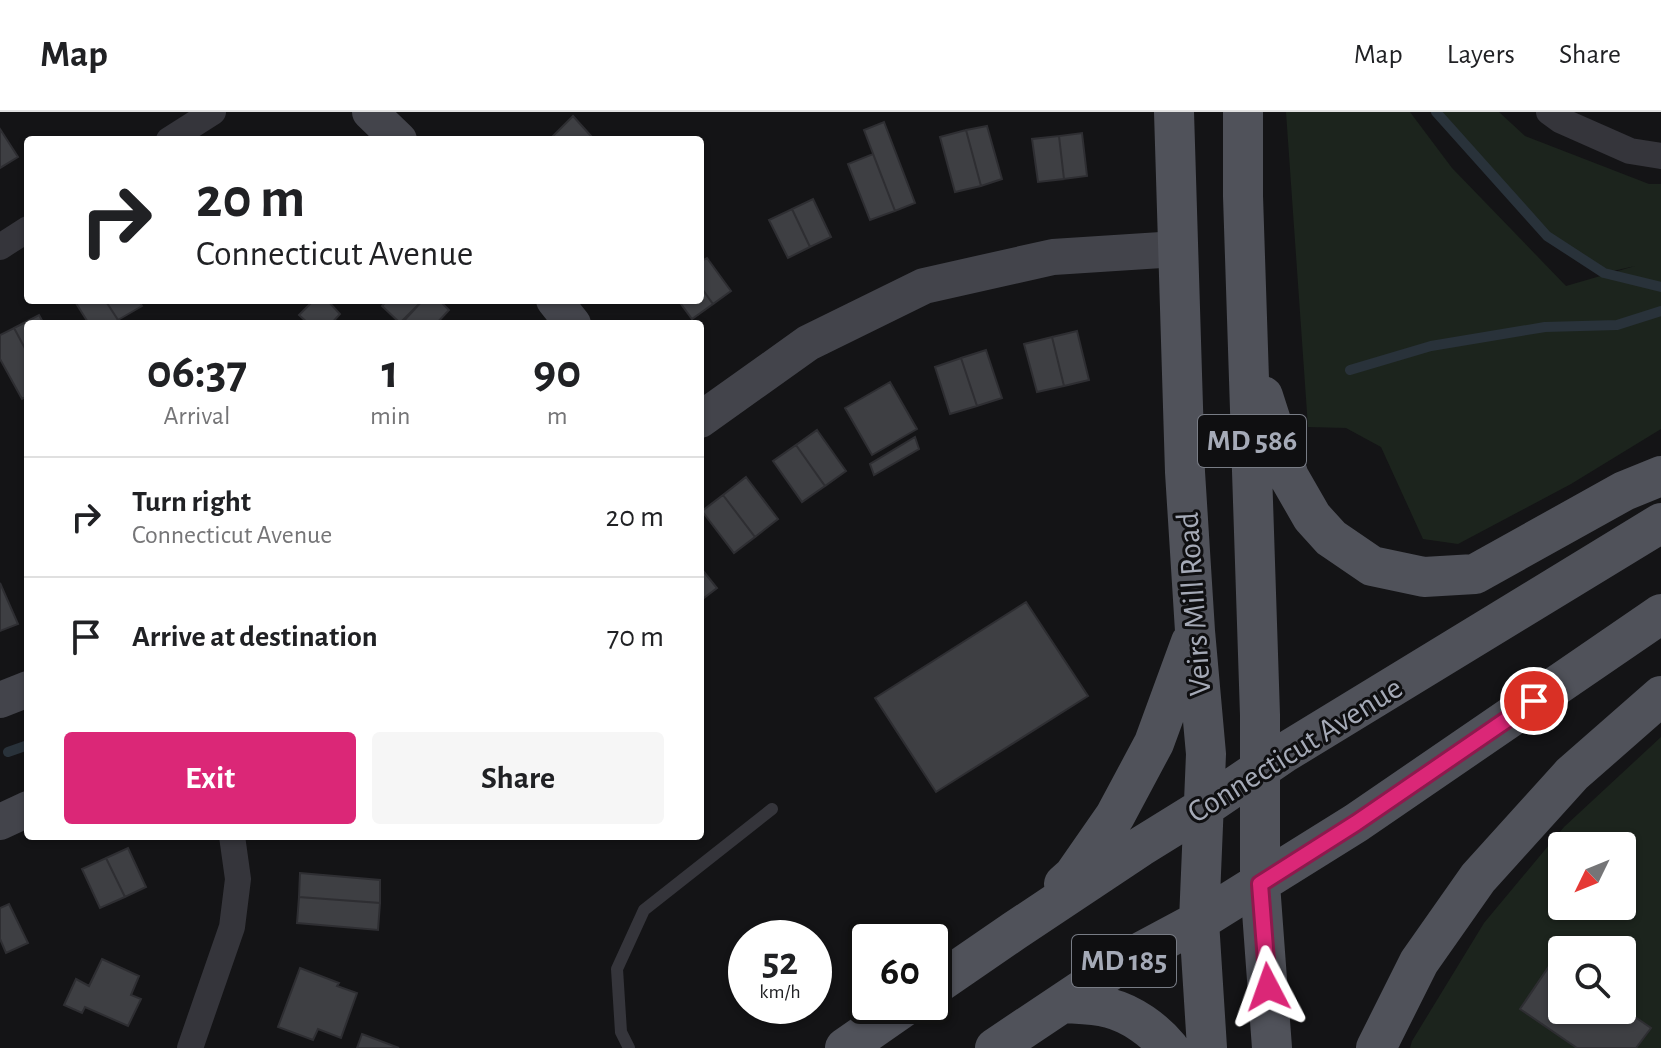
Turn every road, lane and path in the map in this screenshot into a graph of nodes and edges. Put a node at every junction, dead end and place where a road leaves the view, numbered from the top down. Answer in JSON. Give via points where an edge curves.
{"nodes":[{"id":1,"x":213,"y":112,"type":"edge"},
{"id":2,"x":370,"y":112,"type":"edge"},
{"id":3,"x":1174,"y":112,"type":"edge"},
{"id":4,"x":1243,"y":112,"type":"edge"},
{"id":5,"x":1549,"y":112,"type":"edge"},
{"id":6,"x":175,"y":136,"type":"edge"},
{"id":7,"x":395,"y":136,"type":"edge"},
{"id":8,"x":1661,"y":156,"type":"edge"},
{"id":9,"x":24,"y":232,"type":"edge"},
{"id":10,"x":0,"y":247,"type":"edge"},
{"id":11,"x":1177,"y":249,"type":"junction"},
{"id":12,"x":557,"y":304,"type":"edge"},
{"id":13,"x":570,"y":320,"type":"edge"},
{"id":14,"x":1248,"y":348,"type":"junction"},
{"id":15,"x":704,"y":417,"type":"edge"},
{"id":16,"x":1661,"y":476,"type":"edge"},
{"id":17,"x":1661,"y":523,"type":"edge"},
{"id":18,"x":1661,"y":614,"type":"edge"},
{"id":19,"x":1195,"y":631,"type":"junction"},
{"id":20,"x":24,"y":691,"type":"edge"},
{"id":21,"x":1661,"y":696,"type":"edge"},
{"id":22,"x":0,"y":700,"type":"edge"},
{"id":23,"x":1260,"y":769,"type":"junction"},
{"id":24,"x":1203,"y":808,"type":"junction"},
{"id":25,"x":772,"y":809,"type":"dead end"},
{"id":26,"x":24,"y":811,"type":"edge"},
{"id":27,"x":0,"y":822,"type":"edge"},
{"id":28,"x":233,"y":840,"type":"edge"},
{"id":29,"x":1260,"y":884,"type":"junction"},
{"id":30,"x":1199,"y":921,"type":"junction"},
{"id":31,"x":1014,"y":931,"type":"junction"},
{"id":32,"x":952,"y":974,"type":"edge"},
{"id":33,"x":1063,"y":1003,"type":"junction"},
{"id":34,"x":879,"y":1024,"type":"edge"},
{"id":35,"x":190,"y":1048,"type":"edge"},
{"id":36,"x":629,"y":1048,"type":"edge"},
{"id":37,"x":845,"y":1048,"type":"edge"},
{"id":38,"x":995,"y":1048,"type":"edge"},
{"id":39,"x":1169,"y":1048,"type":"edge"},
{"id":40,"x":1207,"y":1048,"type":"edge"},
{"id":41,"x":1272,"y":1048,"type":"edge"},
{"id":42,"x":1376,"y":1048,"type":"edge"}],
"edges":[{"from":1,"to":6,"type":"street"},
{"from":2,"to":7,"type":"street"},
{"from":3,"to":11,"type":"main road","name":"Veirs Mill Road","number":"MD 586"},
{"from":4,"to":14,"type":"main road","name":"Veirs Mill Road","number":"MD 586"},
{"from":5,"to":8,"type":"street","via":[[1630,151]]},
{"from":9,"to":10,"type":"street"},
{"from":11,"to":15,"type":"street","via":[[1053,257],[924,286],[808,343]]},
{"from":11,"to":19,"type":"main road","name":"Veirs Mill Road","number":"MD 586"},
{"from":12,"to":13,"type":"street"},
{"from":14,"to":16,"type":"main road","via":[[1289,477],[1331,538],[1372,566],[1424,577],[1475,574]]},
{"from":14,"to":23,"type":"main road","name":"Veirs Mill Road","number":"MD 586"},
{"from":17,"to":23,"type":"main road","name":"Connecticut Avenue","number":"MD 185"},
{"from":18,"to":29,"type":"main road","number":"MD 185"},
{"from":19,"to":24,"type":"main road","name":"Veirs Mill Road","number":"MD 586","via":[[1206,754]]},
{"from":19,"to":31,"type":"main road","via":[[1154,743],[1115,816],[1074,875]]},
{"from":20,"to":22,"type":"street"},
{"from":21,"to":42,"type":"main road","via":[[1572,774],[1478,878],[1419,962]]},
{"from":23,"to":24,"type":"main road","name":"Connecticut Avenue","number":"MD 185"},
{"from":23,"to":29,"type":"main road","name":"Veirs Mill Road","number":"MD 586"},
{"from":24,"to":30,"type":"main road","name":"Veirs Mill Road","number":"MD 586"},
{"from":24,"to":31,"type":"main road","name":"Connecticut Avenue","number":"MD 185"},
{"from":25,"to":36,"type":"lane","via":[[644,910],[617,969],[621,1032]]},
{"from":26,"to":27,"type":"street"},
{"from":28,"to":35,"type":"street","via":[[238,879],[232,927]]},
{"from":29,"to":30,"type":"main road","number":"MD 185"},
{"from":29,"to":41,"type":"main road","name":"Veirs Mill Road","number":"MD 586"},
{"from":30,"to":33,"type":"main road","number":"MD 185","via":[[1128,959]]},
{"from":30,"to":40,"type":"main road","name":"Veirs Mill Road","number":"MD 586"},
{"from":31,"to":32,"type":"main road","name":"Connecticut Avenue","number":"MD 185"},
{"from":33,"to":38,"type":"main road","number":"MD 185"},
{"from":33,"to":39,"type":"main road","via":[[1109,1008],[1139,1021]]},
{"from":34,"to":37,"type":"main road"}]}
